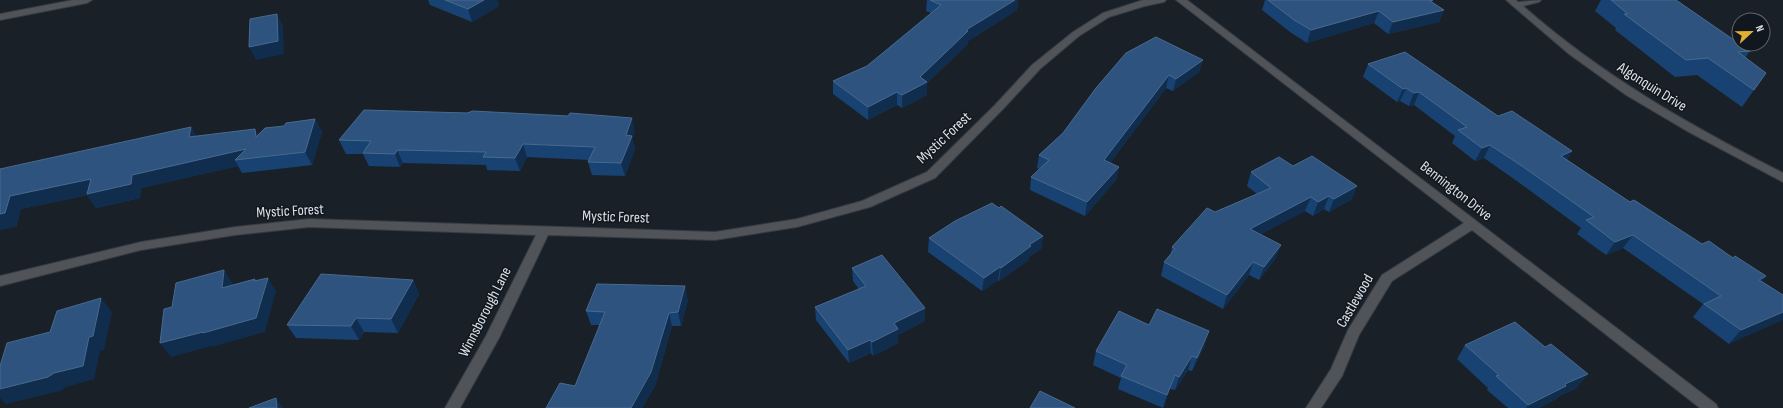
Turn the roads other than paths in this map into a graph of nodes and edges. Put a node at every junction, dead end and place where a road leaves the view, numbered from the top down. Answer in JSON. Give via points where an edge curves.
{"nodes":[{"id":1,"x":87,"y":0,"type":"edge"},
{"id":2,"x":1161,"y":0,"type":"edge"},
{"id":3,"x":1181,"y":0,"type":"edge"},
{"id":4,"x":1536,"y":0,"type":"edge"},
{"id":5,"x":1514,"y":2,"type":"edge"},
{"id":6,"x":0,"y":17,"type":"edge"},
{"id":7,"x":1783,"y":178,"type":"edge"},
{"id":8,"x":1472,"y":224,"type":"junction"},
{"id":9,"x":544,"y":230,"type":"junction"},
{"id":10,"x":0,"y":281,"type":"edge"},
{"id":11,"x":452,"y":408,"type":"edge"},
{"id":12,"x":1313,"y":408,"type":"edge"},
{"id":13,"x":1711,"y":408,"type":"edge"}],
"edges":[{"from":1,"to":6,"type":"street"},
{"from":2,"to":9,"type":"street","name":"Mystic Forest","via":[[1106,15],[1076,34],[1036,66],[931,175],[866,204],[797,224],[715,236]]},
{"from":3,"to":8,"type":"street","name":"Bennington Drive"},
{"from":4,"to":5,"type":"street","name":"Algonquin Drive"},
{"from":5,"to":7,"type":"street","name":"Algonquin Drive","via":[[1576,56],[1645,102]]},
{"from":8,"to":12,"type":"street","name":"Castlewood","via":[[1387,278],[1353,334],[1337,372]]},
{"from":8,"to":13,"type":"street","name":"Bennington Drive"},
{"from":9,"to":10,"type":"street","name":"Mystic Forest","via":[[309,223],[235,231],[141,246]]},
{"from":9,"to":11,"type":"street","name":"Winnsborough Lane","via":[[492,338]]}]}
